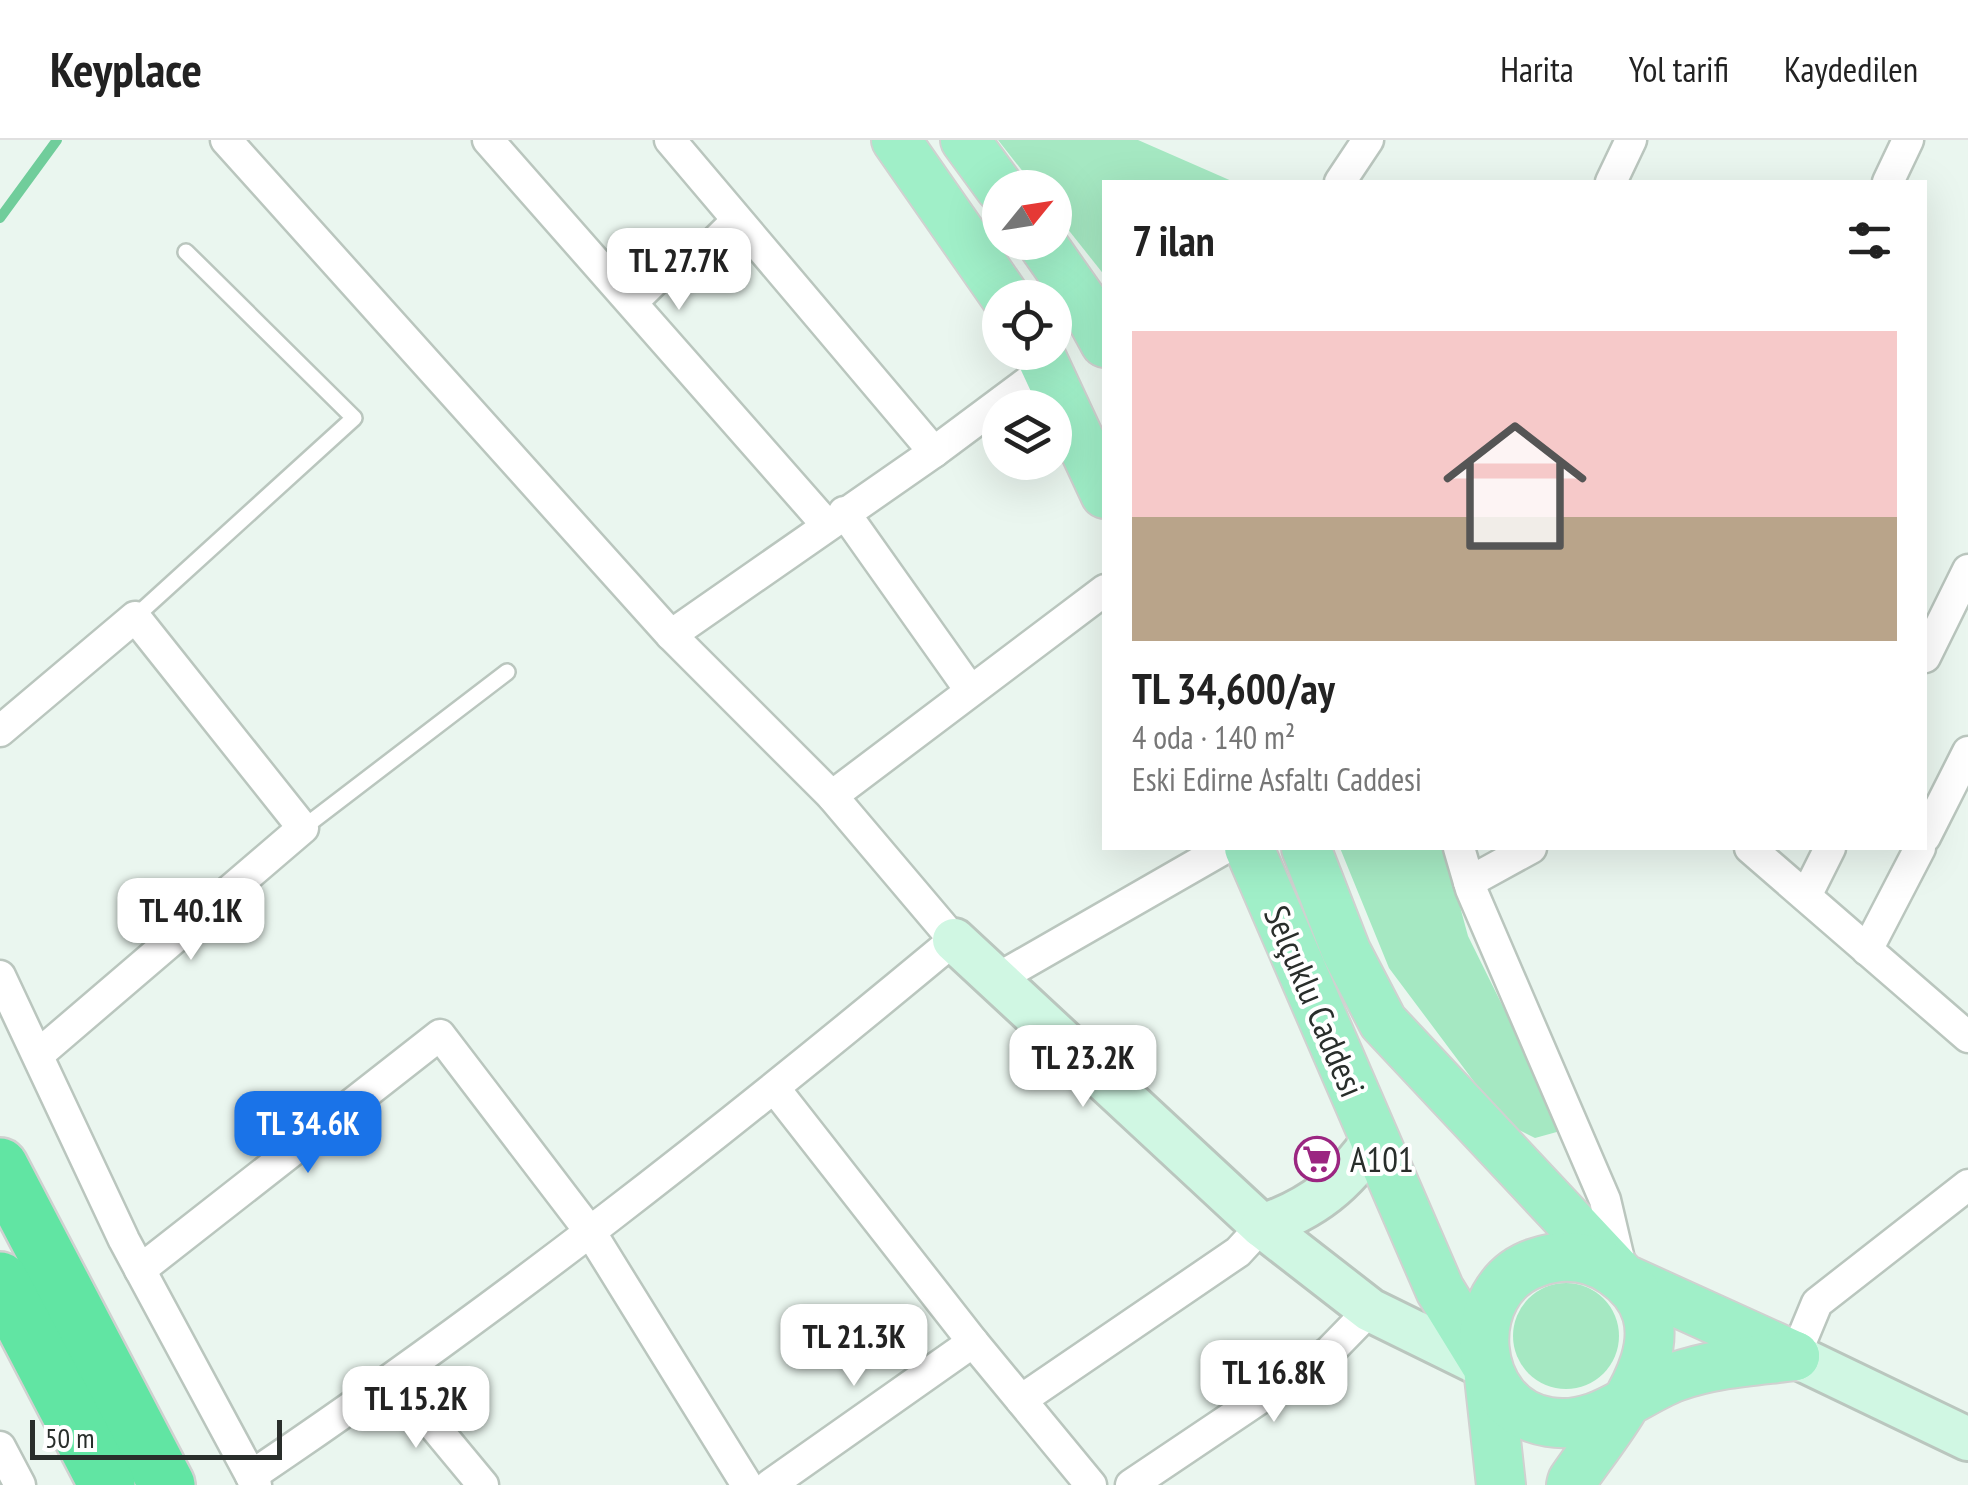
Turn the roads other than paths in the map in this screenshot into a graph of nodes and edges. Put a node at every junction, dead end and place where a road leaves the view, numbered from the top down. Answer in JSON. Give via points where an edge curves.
{"nodes":[{"id":1,"x":226,"y":140,"type":"edge"},
{"id":2,"x":488,"y":140,"type":"edge"},
{"id":3,"x":670,"y":140,"type":"edge"},
{"id":4,"x":896,"y":140,"type":"edge"},
{"id":5,"x":965,"y":140,"type":"edge"},
{"id":6,"x":1368,"y":140,"type":"edge"},
{"id":7,"x":1631,"y":140,"type":"edge"},
{"id":8,"x":1908,"y":140,"type":"edge"},
{"id":9,"x":987,"y":170,"type":"edge"},
{"id":10,"x":1341,"y":180,"type":"edge"},
{"id":11,"x":1612,"y":180,"type":"edge"},
{"id":12,"x":1889,"y":180,"type":"edge"},
{"id":13,"x":733,"y":214,"type":"junction"},
{"id":14,"x":186,"y":252,"type":"dead end"},
{"id":15,"x":1054,"y":260,"type":"edge"},
{"id":16,"x":993,"y":280,"type":"edge"},
{"id":17,"x":635,"y":310,"type":"junction"},
{"id":18,"x":1102,"y":337,"type":"edge"},
{"id":19,"x":1031,"y":370,"type":"edge"},
{"id":20,"x":1048,"y":370,"type":"edge"},
{"id":21,"x":934,"y":452,"type":"junction"},
{"id":22,"x":1102,"y":488,"type":"edge"},
{"id":23,"x":835,"y":518,"type":"junction"},
{"id":24,"x":1968,"y":570,"type":"edge"},
{"id":25,"x":1102,"y":592,"type":"edge"},
{"id":26,"x":135,"y":617,"type":"junction"},
{"id":27,"x":670,"y":634,"type":"junction"},
{"id":28,"x":1927,"y":652,"type":"edge"},
{"id":29,"x":507,"y":672,"type":"dead end"},
{"id":30,"x":970,"y":690,"type":"junction"},
{"id":31,"x":0,"y":731,"type":"edge"},
{"id":32,"x":1968,"y":752,"type":"edge"},
{"id":33,"x":832,"y":796,"type":"junction"},
{"id":34,"x":303,"y":828,"type":"junction"},
{"id":35,"x":1927,"y":833,"type":"edge"},
{"id":36,"x":1222,"y":850,"type":"edge"},
{"id":37,"x":1250,"y":850,"type":"edge"},
{"id":38,"x":1307,"y":850,"type":"edge"},
{"id":39,"x":1460,"y":850,"type":"edge"},
{"id":40,"x":1527,"y":850,"type":"edge"},
{"id":41,"x":1752,"y":850,"type":"edge"},
{"id":42,"x":1829,"y":850,"type":"edge"},
{"id":43,"x":1919,"y":850,"type":"edge"},
{"id":44,"x":1469,"y":882,"type":"junction"},
{"id":45,"x":1806,"y":896,"type":"junction"},
{"id":46,"x":954,"y":940,"type":"junction"},
{"id":47,"x":1868,"y":950,"type":"junction"},
{"id":48,"x":0,"y":976,"type":"edge"},
{"id":49,"x":995,"y":980,"type":"junction"},
{"id":50,"x":1968,"y":1037,"type":"edge"},
{"id":51,"x":39,"y":1054,"type":"junction"},
{"id":52,"x":775,"y":1089,"type":"junction"},
{"id":53,"x":1375,"y":1138,"type":"junction"},
{"id":54,"x":0,"y":1166,"type":"edge"},
{"id":55,"x":1968,"y":1185,"type":"edge"},
{"id":56,"x":1262,"y":1226,"type":"junction"},
{"id":57,"x":591,"y":1233,"type":"junction"},
{"id":58,"x":140,"y":1270,"type":"junction"},
{"id":59,"x":1623,"y":1278,"type":"junction"},
{"id":60,"x":0,"y":1280,"type":"edge"},
{"id":61,"x":1370,"y":1310,"type":"junction"},
{"id":62,"x":973,"y":1342,"type":"junction"},
{"id":63,"x":1795,"y":1356,"type":"junction"},
{"id":64,"x":1488,"y":1368,"type":"junction"},
{"id":65,"x":394,"y":1379,"type":"junction"},
{"id":66,"x":1021,"y":1400,"type":"junction"},
{"id":67,"x":1625,"y":1401,"type":"junction"},
{"id":68,"x":1968,"y":1440,"type":"edge"},
{"id":69,"x":0,"y":1448,"type":"edge"},
{"id":70,"x":254,"y":1481,"type":"edge"},
{"id":71,"x":1496,"y":1483,"type":"edge"},
{"id":72,"x":20,"y":1485,"type":"edge"},
{"id":73,"x":107,"y":1485,"type":"edge"},
{"id":74,"x":166,"y":1485,"type":"edge"},
{"id":75,"x":483,"y":1485,"type":"edge"},
{"id":76,"x":747,"y":1485,"type":"edge"},
{"id":77,"x":770,"y":1485,"type":"edge"},
{"id":78,"x":1091,"y":1485,"type":"edge"},
{"id":79,"x":1131,"y":1485,"type":"edge"},
{"id":80,"x":1572,"y":1485,"type":"edge"}],
"edges":[{"from":1,"to":27,"type":"street"},
{"from":2,"to":17,"type":"street"},
{"from":3,"to":13,"type":"street"},
{"from":4,"to":16,"type":"main road"},
{"from":5,"to":9,"type":"main road"},
{"from":6,"to":10,"type":"street"},
{"from":7,"to":11,"type":"street"},
{"from":8,"to":12,"type":"street"},
{"from":13,"to":17,"type":"lane"},
{"from":13,"to":21,"type":"street"},
{"from":14,"to":26,"type":"lane","via":[[354,418]]},
{"from":15,"to":18,"type":"main road"},
{"from":17,"to":23,"type":"street"},
{"from":19,"to":21,"type":"street"},
{"from":20,"to":22,"type":"main road"},
{"from":21,"to":23,"type":"street"},
{"from":23,"to":27,"type":"street"},
{"from":23,"to":30,"type":"street"},
{"from":24,"to":28,"type":"street"},
{"from":25,"to":30,"type":"street"},
{"from":26,"to":31,"type":"street"},
{"from":26,"to":34,"type":"street"},
{"from":27,"to":33,"type":"street"},
{"from":29,"to":34,"type":"lane"},
{"from":30,"to":33,"type":"street"},
{"from":32,"to":35,"type":"street"},
{"from":33,"to":46,"type":"street"},
{"from":34,"to":51,"type":"street"},
{"from":36,"to":49,"type":"street"},
{"from":37,"to":53,"type":"main road","name":"Selçuklu Caddesi"},
{"from":38,"to":59,"type":"main road","name":"Selçuklu Caddesi","via":[[1346,951],[1383,1022]]},
{"from":39,"to":44,"type":"street"},
{"from":40,"to":44,"type":"street"},
{"from":41,"to":45,"type":"street"},
{"from":42,"to":45,"type":"street"},
{"from":43,"to":47,"type":"street"},
{"from":44,"to":59,"type":"street","via":[[1604,1200]]},
{"from":45,"to":47,"type":"street"},
{"from":46,"to":49,"type":"street"},
{"from":46,"to":52,"type":"street"},
{"from":47,"to":50,"type":"street"},
{"from":48,"to":51,"type":"street"},
{"from":49,"to":56,"type":"street"},
{"from":51,"to":58,"type":"street"},
{"from":52,"to":57,"type":"street"},
{"from":52,"to":62,"type":"street"},
{"from":53,"to":56,"type":"street","via":[[1355,1169],[1298,1214]]},
{"from":53,"to":64,"type":"main road","name":"Selçuklu Caddesi","via":[[1440,1290]]},
{"from":54,"to":74,"type":"highway"},
{"from":55,"to":63,"type":"street","via":[[1817,1303]]},
{"from":56,"to":61,"type":"street"},
{"from":56,"to":66,"type":"street","via":[[1238,1252]]},
{"from":57,"to":58,"type":"street","via":[[440,1035]]},
{"from":57,"to":65,"type":"street"},
{"from":57,"to":76,"type":"street"},
{"from":58,"to":70,"type":"street"},
{"from":59,"to":63,"type":"main road"},
{"from":59,"to":64,"type":"main road","name":"Selçuklu Caddesi","via":[[1578,1257],[1530,1264],[1490,1306],[1483,1333]]},
{"from":59,"to":67,"type":"main road","name":"Selçuklu Caddesi","via":[[1648,1321],[1650,1350],[1642,1378]]},
{"from":60,"to":73,"type":"highway"},
{"from":61,"to":64,"type":"street"},
{"from":61,"to":79,"type":"street","via":[[1329,1352]]},
{"from":62,"to":66,"type":"street"},
{"from":62,"to":77,"type":"street"},
{"from":63,"to":67,"type":"main road","via":[[1716,1366]]},
{"from":63,"to":68,"type":"street"},
{"from":64,"to":67,"type":"main road","name":"Selçuklu Caddesi","via":[[1518,1409],[1544,1422],[1602,1417]]},
{"from":64,"to":71,"type":"main road","name":"Selçuklu Caddesi"},
{"from":65,"to":70,"type":"street"},
{"from":65,"to":75,"type":"street"},
{"from":66,"to":78,"type":"street"},
{"from":67,"to":80,"type":"main road","name":"Selçuklu Caddesi"},
{"from":69,"to":72,"type":"street"}]}
